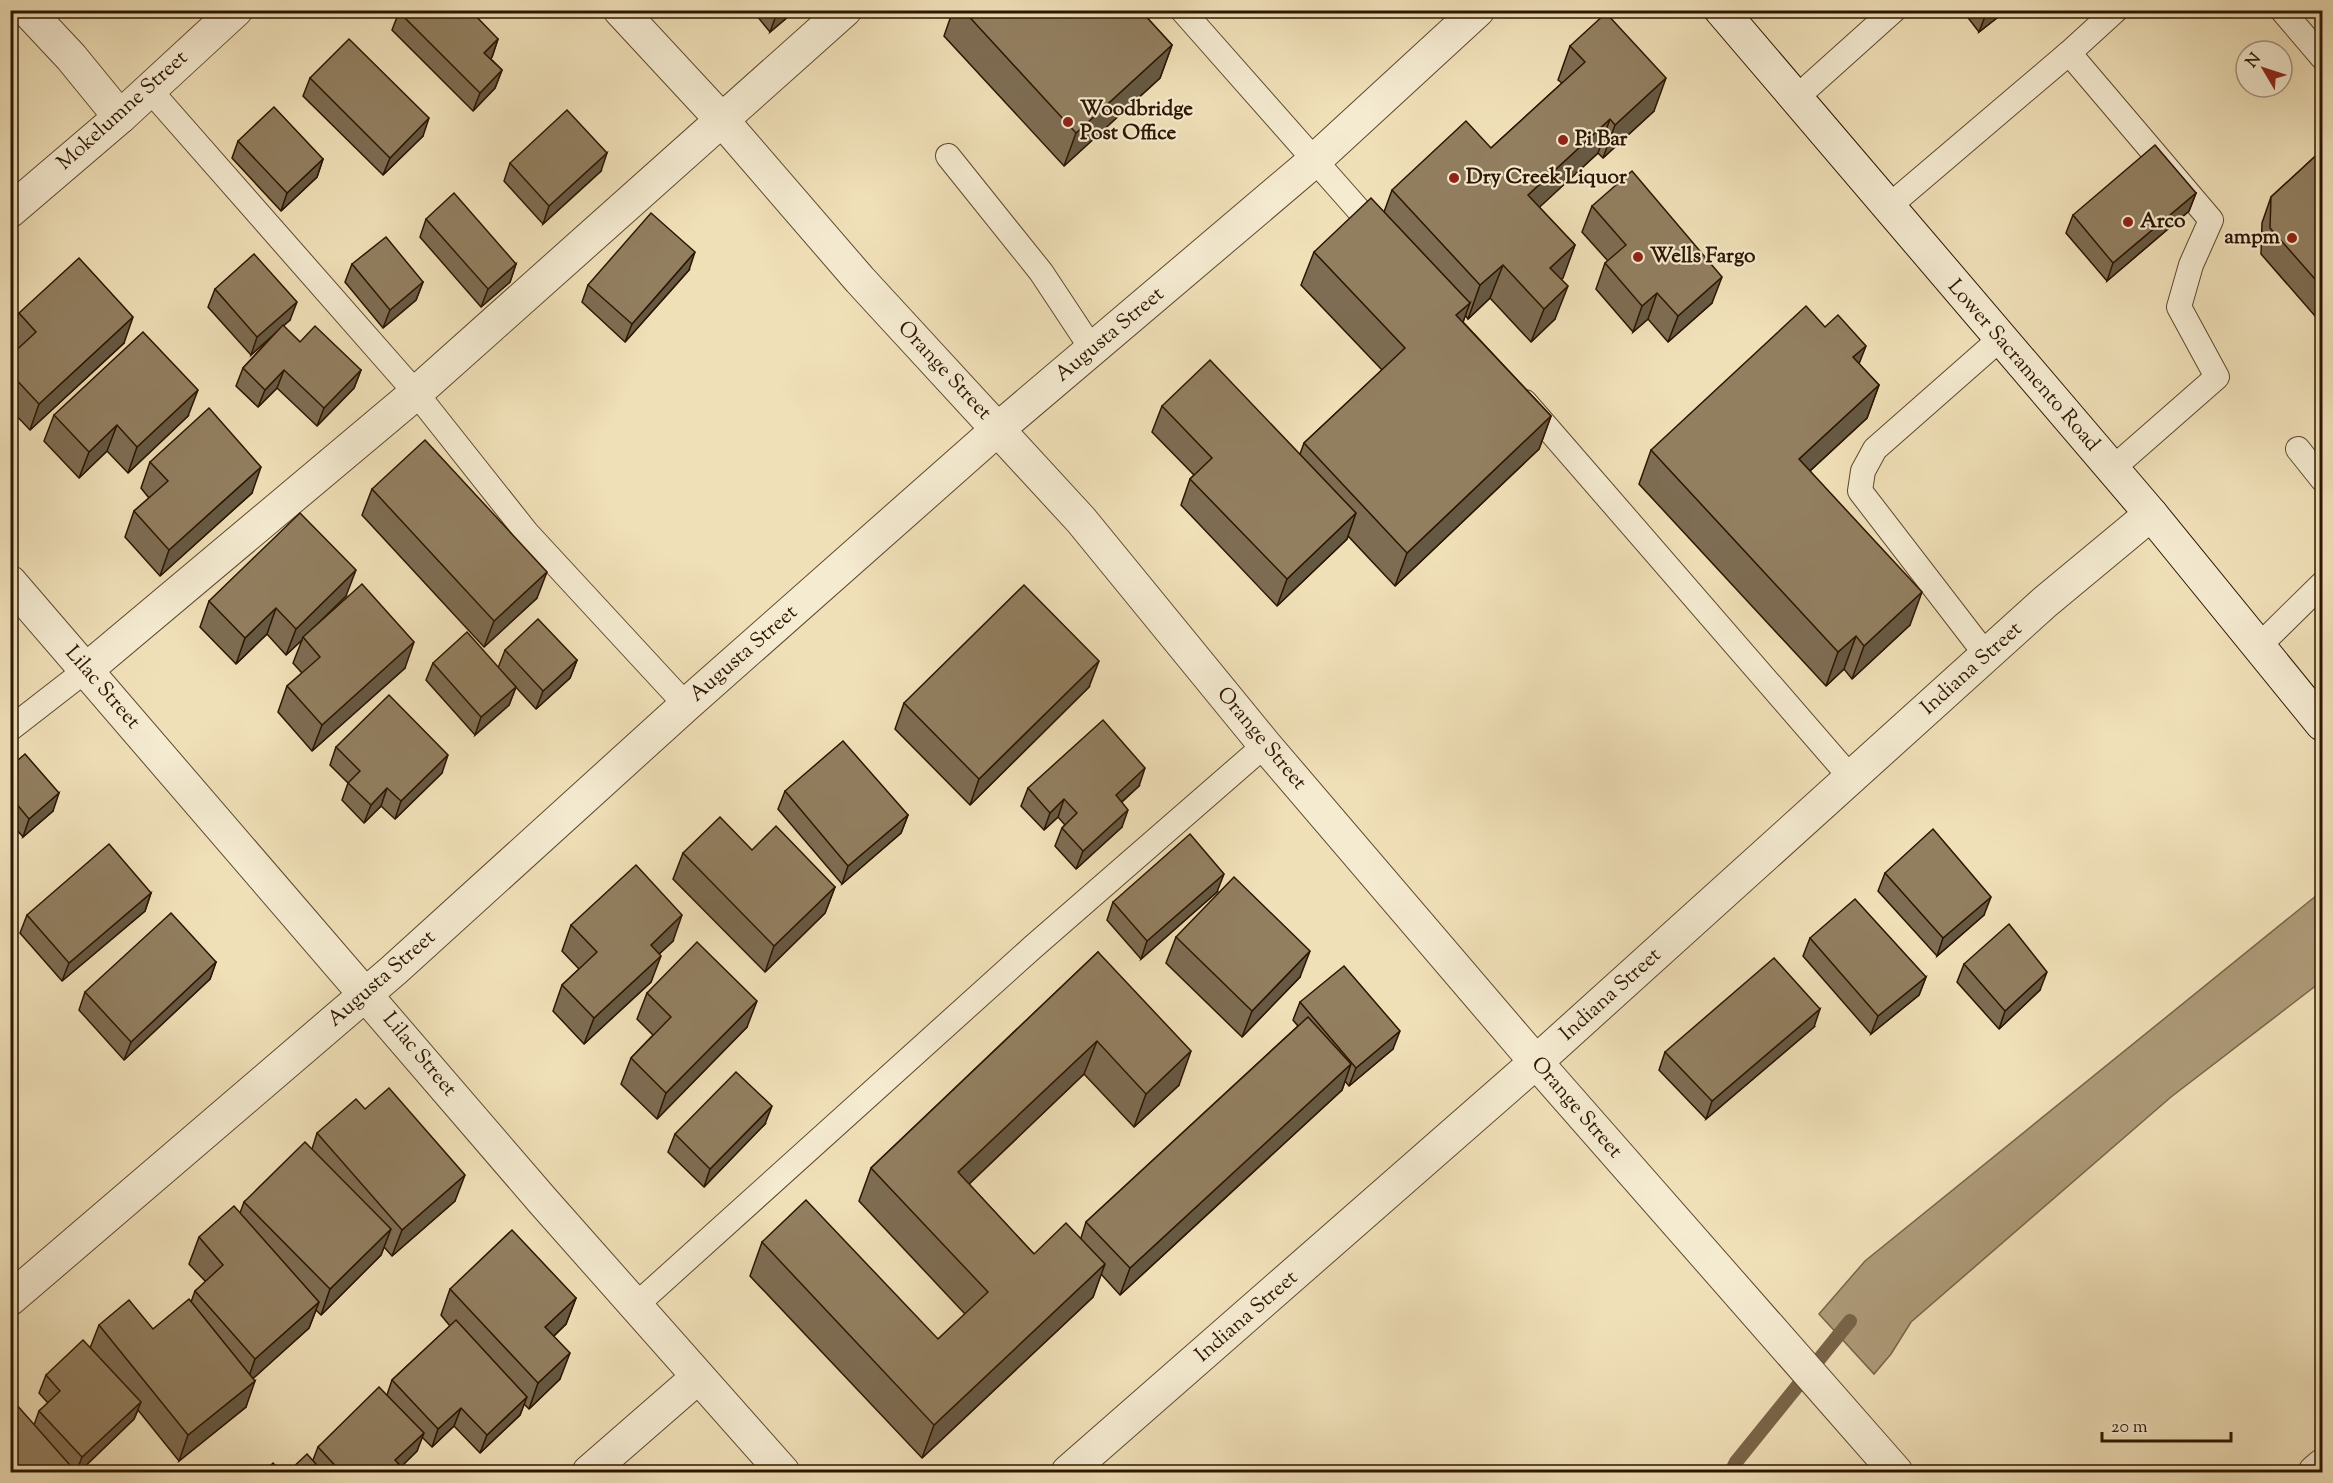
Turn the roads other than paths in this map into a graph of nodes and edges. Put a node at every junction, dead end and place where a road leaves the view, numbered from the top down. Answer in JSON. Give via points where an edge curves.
{"nodes":[{"id":1,"x":27,"y":10,"type":"edge"},
{"id":2,"x":236,"y":10,"type":"edge"},
{"id":3,"x":620,"y":10,"type":"edge"},
{"id":4,"x":845,"y":10,"type":"edge"},
{"id":5,"x":1182,"y":10,"type":"edge"},
{"id":6,"x":1478,"y":10,"type":"edge"},
{"id":7,"x":1721,"y":10,"type":"edge"},
{"id":8,"x":1894,"y":10,"type":"edge"},
{"id":9,"x":2116,"y":10,"type":"edge"},
{"id":10,"x":2282,"y":10,"type":"edge"},
{"id":11,"x":2069,"y":53,"type":"junction"},
{"id":12,"x":2322,"y":57,"type":"edge"},
{"id":13,"x":148,"y":88,"type":"junction"},
{"id":14,"x":1796,"y":98,"type":"junction"},
{"id":15,"x":120,"y":117,"type":"junction"},
{"id":16,"x":721,"y":119,"type":"junction"},
{"id":17,"x":948,"y":156,"type":"dead end"},
{"id":18,"x":1315,"y":160,"type":"junction"},
{"id":19,"x":1888,"y":207,"type":"junction"},
{"id":20,"x":10,"y":211,"type":"edge"},
{"id":21,"x":1393,"y":249,"type":"edge"},
{"id":22,"x":2000,"y":339,"type":"junction"},
{"id":23,"x":1092,"y":349,"type":"junction"},
{"id":24,"x":1510,"y":384,"type":"edge"},
{"id":25,"x":416,"y":393,"type":"junction"},
{"id":26,"x":998,"y":429,"type":"junction"},
{"id":27,"x":2298,"y":449,"type":"dead end"},
{"id":28,"x":2112,"y":468,"type":"junction"},
{"id":29,"x":2322,"y":479,"type":"edge"},
{"id":30,"x":2151,"y":514,"type":"junction"},
{"id":31,"x":10,"y":582,"type":"edge"},
{"id":32,"x":2322,"y":584,"type":"edge"},
{"id":33,"x":2259,"y":646,"type":"junction"},
{"id":34,"x":1987,"y":656,"type":"junction"},
{"id":35,"x":86,"y":670,"type":"junction"},
{"id":36,"x":686,"y":705,"type":"junction"},
{"id":37,"x":2322,"y":724,"type":"edge"},
{"id":38,"x":10,"y":729,"type":"edge"},
{"id":39,"x":1265,"y":745,"type":"junction"},
{"id":40,"x":1852,"y":778,"type":"junction"},
{"id":41,"x":367,"y":993,"type":"junction"},
{"id":42,"x":1536,"y":1062,"type":"junction"},
{"id":43,"x":10,"y":1299,"type":"edge"},
{"id":44,"x":635,"y":1306,"type":"junction"},
{"id":45,"x":698,"y":1377,"type":"junction"},
{"id":46,"x":2322,"y":1466,"type":"edge"},
{"id":47,"x":589,"y":1473,"type":"edge"},
{"id":48,"x":783,"y":1473,"type":"edge"},
{"id":49,"x":1068,"y":1473,"type":"edge"},
{"id":50,"x":1896,"y":1473,"type":"edge"},
{"id":51,"x":2315,"y":1473,"type":"edge"}],
"edges":[{"from":1,"to":15,"type":"street"},
{"from":2,"to":13,"type":"street","name":"Mokelumne Street"},
{"from":3,"to":16,"type":"street","name":"Orange Street"},
{"from":4,"to":16,"type":"street"},
{"from":5,"to":18,"type":"lane"},
{"from":6,"to":18,"type":"street","name":"Augusta Street"},
{"from":7,"to":14,"type":"street","name":"Lower Sacramento Road"},
{"from":8,"to":14,"type":"lane"},
{"from":9,"to":11,"type":"lane"},
{"from":10,"to":12,"type":"lane"},
{"from":11,"to":19,"type":"lane"},
{"from":11,"to":28,"type":"lane","via":[[2211,220],[2191,265],[2179,307],[2217,377]]},
{"from":13,"to":15,"type":"street","name":"Mokelumne Street"},
{"from":13,"to":25,"type":"lane"},
{"from":14,"to":19,"type":"street","name":"Lower Sacramento Road"},
{"from":15,"to":20,"type":"street","name":"Mokelumne Street"},
{"from":16,"to":25,"type":"street"},
{"from":16,"to":26,"type":"street","name":"Orange Street","via":[[860,280]]},
{"from":17,"to":23,"type":"lane","via":[[1041,272]]},
{"from":18,"to":21,"type":"lane"},
{"from":18,"to":23,"type":"street","name":"Augusta Street"},
{"from":19,"to":22,"type":"street","name":"Lower Sacramento Road"},
{"from":22,"to":28,"type":"street","name":"Lower Sacramento Road"},
{"from":22,"to":34,"type":"lane","via":[[1875,449],[1863,471],[1860,491]]},
{"from":23,"to":26,"type":"street","name":"Augusta Street"},
{"from":24,"to":40,"type":"lane"},
{"from":25,"to":35,"type":"street"},
{"from":25,"to":36,"type":"lane","via":[[527,533]]},
{"from":26,"to":36,"type":"street","name":"Augusta Street"},
{"from":26,"to":39,"type":"street","name":"Orange Street","via":[[1081,520]]},
{"from":27,"to":29,"type":"lane"},
{"from":28,"to":30,"type":"street","name":"Lower Sacramento Road"},
{"from":30,"to":33,"type":"street","name":"Lower Sacramento Road"},
{"from":30,"to":34,"type":"street","name":"Indiana Street"},
{"from":31,"to":35,"type":"street","name":"Lilac Street"},
{"from":32,"to":33,"type":"lane"},
{"from":33,"to":37,"type":"street","name":"Lower Sacramento Road"},
{"from":34,"to":40,"type":"street","name":"Indiana Street"},
{"from":35,"to":38,"type":"lane"},
{"from":35,"to":41,"type":"street","name":"Lilac Street"},
{"from":36,"to":41,"type":"street","name":"Augusta Street"},
{"from":39,"to":42,"type":"street","name":"Orange Street"},
{"from":39,"to":44,"type":"lane","via":[[1033,947]]},
{"from":40,"to":42,"type":"street","name":"Indiana Street"},
{"from":41,"to":43,"type":"street","name":"Augusta Street"},
{"from":41,"to":44,"type":"street","name":"Lilac Street"},
{"from":42,"to":49,"type":"street","name":"Indiana Street"},
{"from":42,"to":50,"type":"street","name":"Orange Street"},
{"from":44,"to":45,"type":"street","name":"Lilac Street"},
{"from":45,"to":47,"type":"street"},
{"from":45,"to":48,"type":"street","name":"Lilac Street"},
{"from":46,"to":51,"type":"street"}]}
